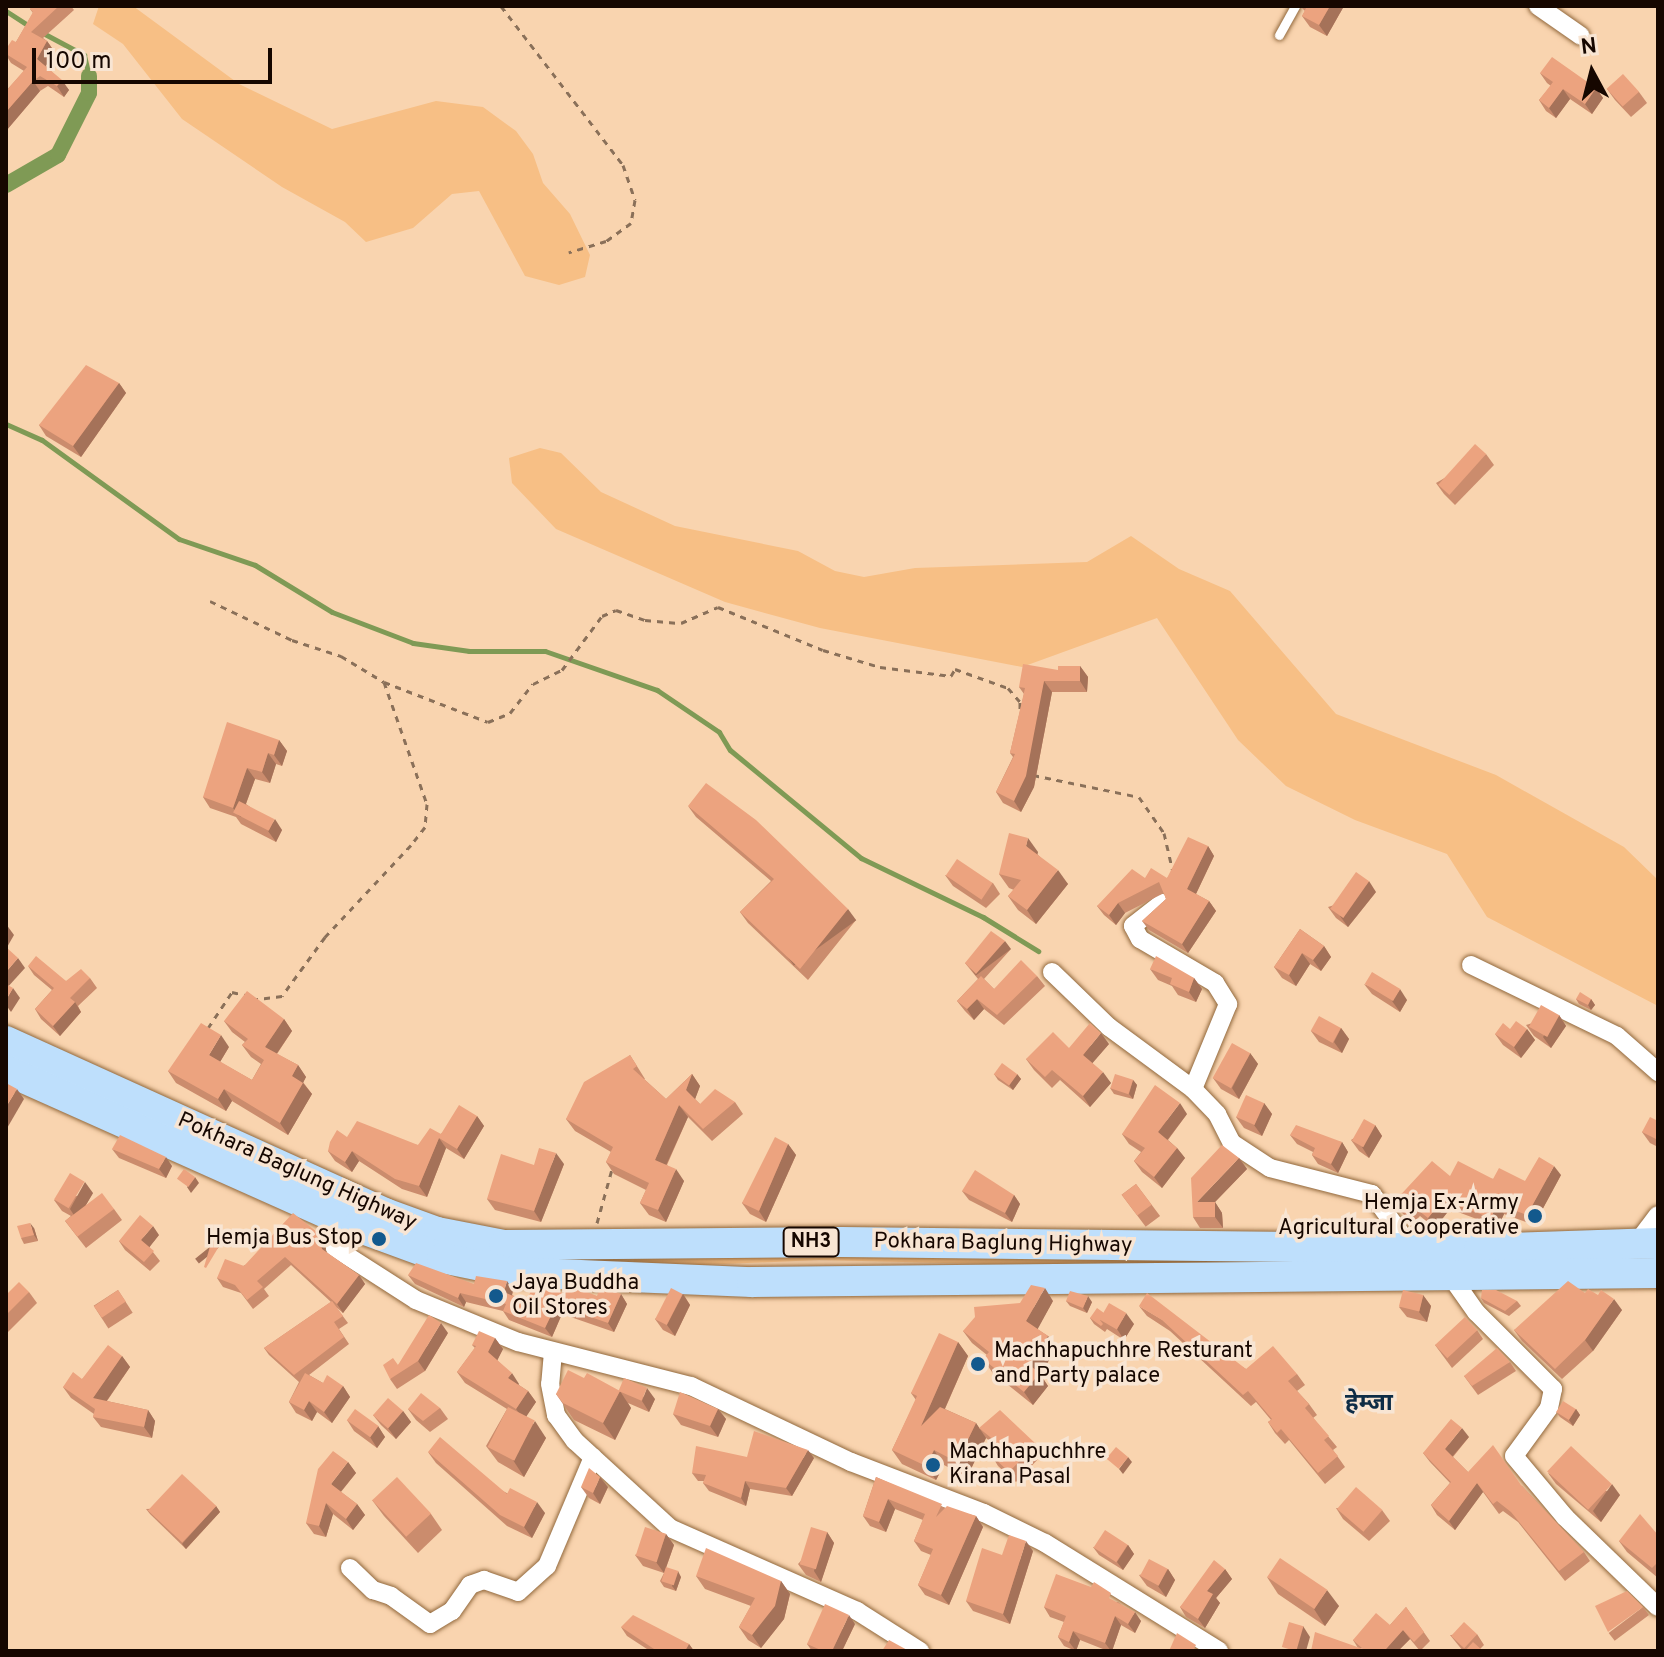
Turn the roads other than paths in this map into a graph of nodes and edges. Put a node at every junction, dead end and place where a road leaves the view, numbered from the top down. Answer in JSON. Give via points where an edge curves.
{"nodes":[{"id":1,"x":1295,"y":6,"type":"edge"},
{"id":2,"x":1538,"y":6,"type":"edge"},
{"id":3,"x":1279,"y":35,"type":"dead end"},
{"id":4,"x":1581,"y":36,"type":"dead end"},
{"id":5,"x":1162,"y":903,"type":"edge"},
{"id":6,"x":1471,"y":965,"type":"dead end"},
{"id":7,"x":1052,"y":972,"type":"dead end"},
{"id":8,"x":6,"y":1041,"type":"edge"},
{"id":9,"x":6,"y":1070,"type":"edge"},
{"id":10,"x":1658,"y":1072,"type":"edge"},
{"id":11,"x":1193,"y":1089,"type":"junction"},
{"id":12,"x":339,"y":1205,"type":"junction"},
{"id":13,"x":1658,"y":1215,"type":"edge"},
{"id":14,"x":1647,"y":1243,"type":"edge"},
{"id":15,"x":1412,"y":1249,"type":"junction"},
{"id":16,"x":1658,"y":1273,"type":"edge"},
{"id":17,"x":1452,"y":1278,"type":"junction"},
{"id":18,"x":553,"y":1352,"type":"junction"},
{"id":19,"x":593,"y":1457,"type":"junction"},
{"id":20,"x":350,"y":1568,"type":"dead end"},
{"id":21,"x":1658,"y":1607,"type":"edge"},
{"id":22,"x":920,"y":1651,"type":"edge"},
{"id":23,"x":1219,"y":1651,"type":"edge"}],
"edges":[{"from":1,"to":3,"type":"lane"},
{"from":2,"to":4,"type":"street"},
{"from":5,"to":11,"type":"street","via":[[1133,926],[1140,939],[1215,983],[1228,1004]]},
{"from":6,"to":10,"type":"street","via":[[1617,1036]]},
{"from":7,"to":11,"type":"street","via":[[1109,1027]]},
{"from":8,"to":12,"type":"highway","name":"Pokhara Baglung Highway","number":"NH3"},
{"from":9,"to":12,"type":"highway","name":"Pokhara Baglung Highway"},
{"from":11,"to":15,"type":"street","via":[[1217,1114],[1232,1143],[1270,1168],[1372,1194]]},
{"from":12,"to":15,"type":"highway","name":"Pokhara Baglung Highway","number":"NH3","via":[[457,1237],[530,1247],[841,1242]]},
{"from":12,"to":17,"type":"highway","name":"Pokhara Baglung Highway","via":[[472,1266],[602,1280]]},
{"from":12,"to":18,"type":"street","via":[[335,1248],[416,1300]]},
{"from":13,"to":14,"type":"street"},
{"from":14,"to":15,"type":"highway","name":"Pokhara Baglung Highway","number":"NH3"},
{"from":16,"to":17,"type":"highway","name":"Pokhara Baglung Highway"},
{"from":17,"to":21,"type":"street","via":[[1476,1312],[1553,1389],[1549,1408],[1514,1456],[1565,1517]]},
{"from":18,"to":19,"type":"street","via":[[550,1384],[556,1415]]},
{"from":18,"to":23,"type":"street","via":[[691,1386],[851,1462],[984,1513],[1045,1543]]},
{"from":19,"to":20,"type":"street","via":[[547,1566],[518,1592],[484,1580],[470,1585],[452,1611],[430,1624],[391,1596],[373,1590]]},
{"from":19,"to":22,"type":"street","via":[[670,1528],[857,1611]]}]}
